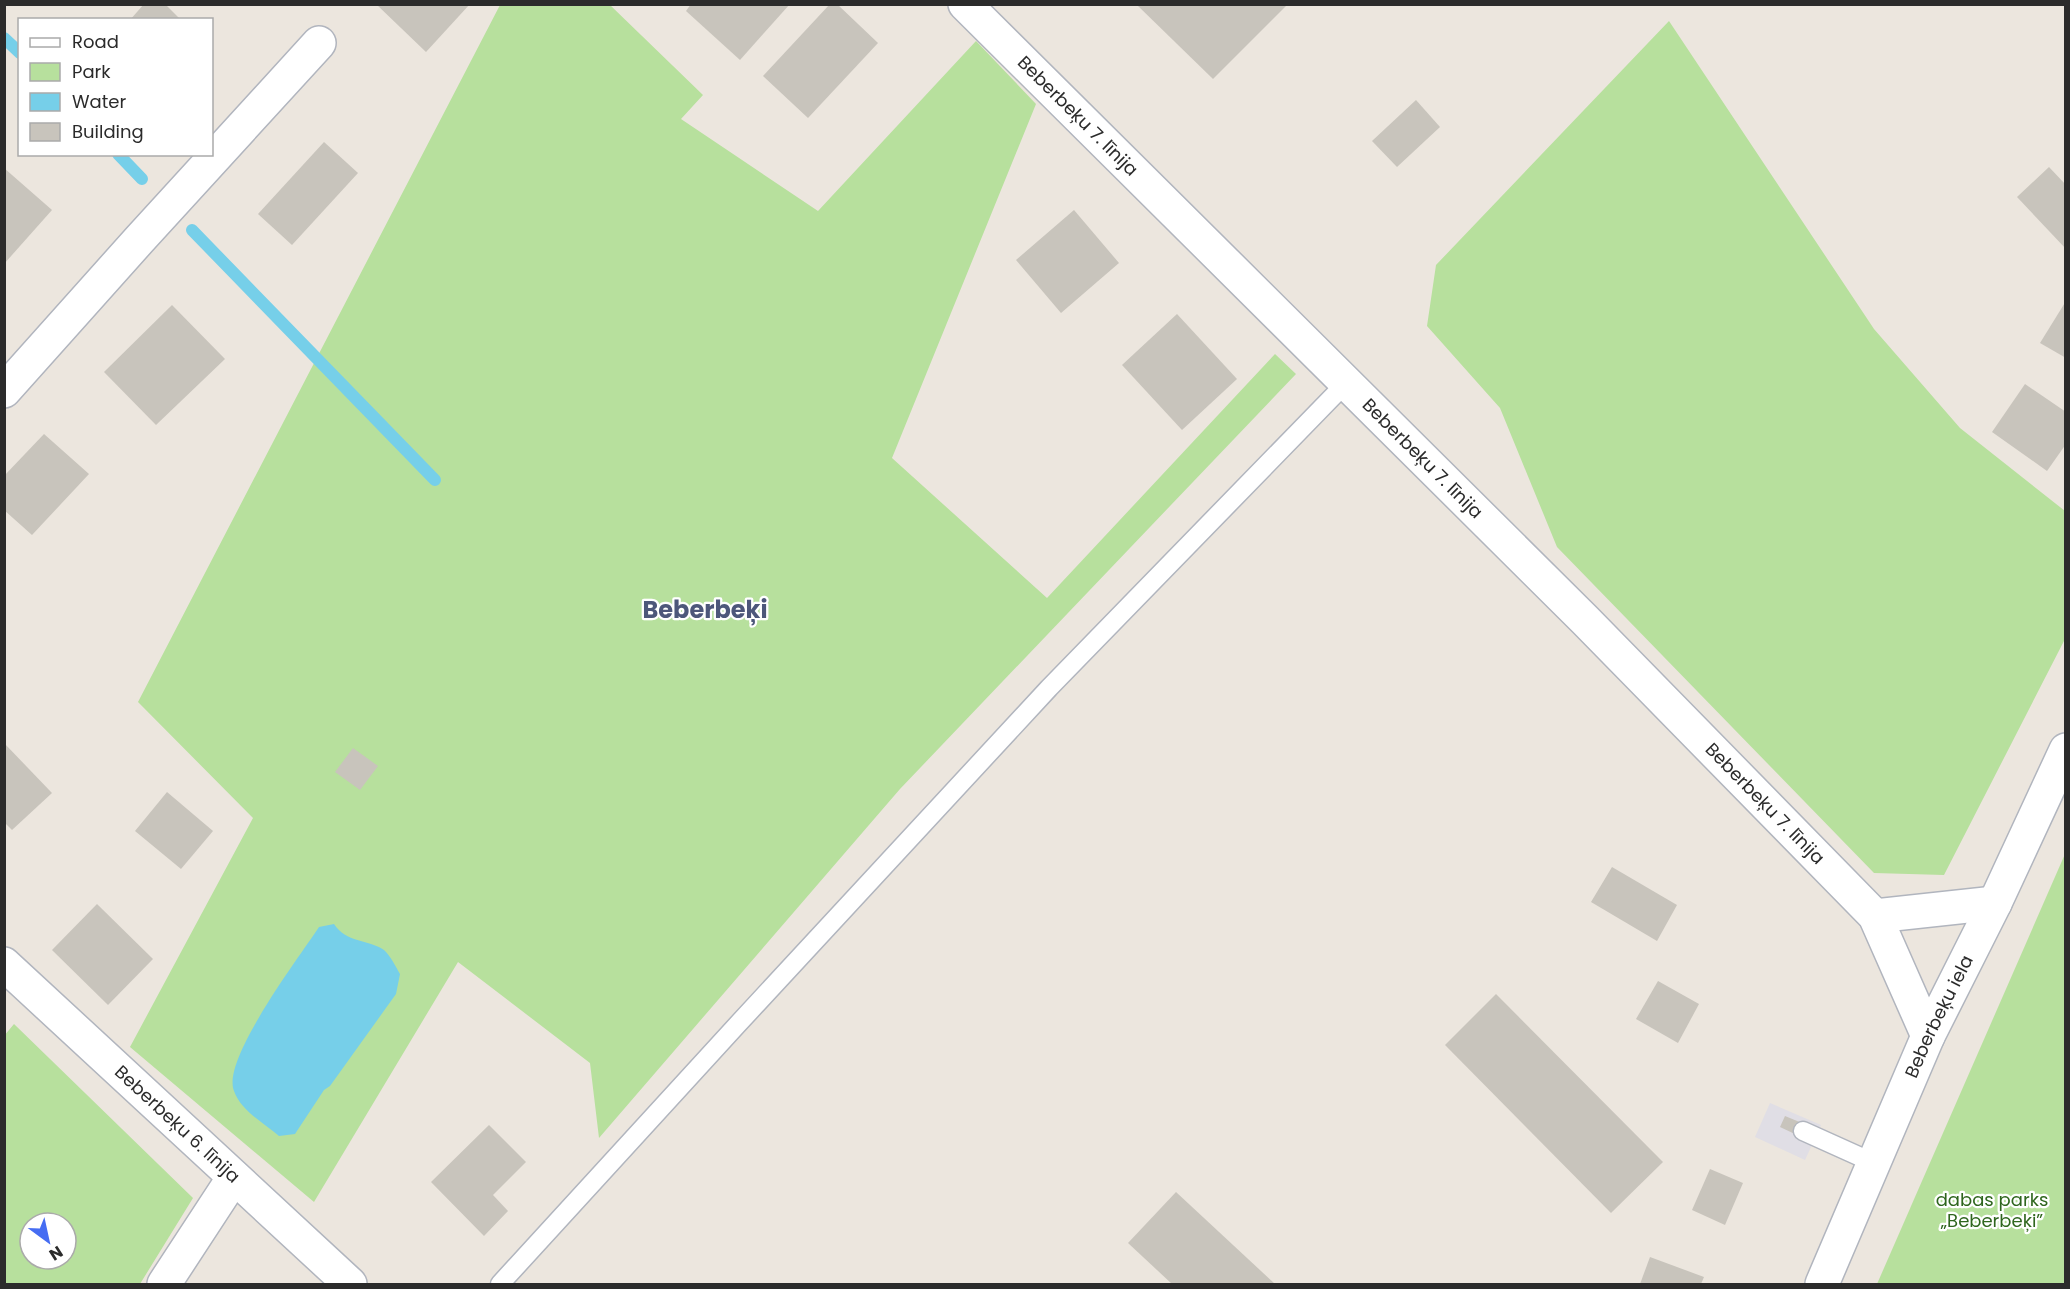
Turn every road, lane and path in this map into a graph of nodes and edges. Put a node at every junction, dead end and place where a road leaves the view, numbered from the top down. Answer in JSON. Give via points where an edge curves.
{"nodes":[{"id":1,"x":965,"y":4,"type":"edge"},
{"id":2,"x":320,"y":44,"type":"dead end"},
{"id":3,"x":1346,"y":383,"type":"junction"},
{"id":4,"x":4,"y":391,"type":"edge"},
{"id":5,"x":2066,"y":750,"type":"edge"},
{"id":6,"x":1995,"y":903,"type":"junction"},
{"id":7,"x":1875,"y":916,"type":"junction"},
{"id":8,"x":4,"y":964,"type":"edge"},
{"id":9,"x":1928,"y":1036,"type":"junction"},
{"id":10,"x":1803,"y":1131,"type":"dead end"},
{"id":11,"x":1874,"y":1163,"type":"junction"},
{"id":12,"x":234,"y":1177,"type":"junction"},
{"id":13,"x":164,"y":1284,"type":"edge"},
{"id":14,"x":350,"y":1284,"type":"edge"},
{"id":15,"x":500,"y":1284,"type":"edge"},
{"id":16,"x":1822,"y":1284,"type":"edge"}],
"edges":[{"from":1,"to":3,"type":"street","name":"Beberbeķu 7. līnija"},
{"from":2,"to":4,"type":"street"},
{"from":3,"to":7,"type":"street","name":"Beberbeķu 7. līnija"},
{"from":3,"to":15,"type":"lane","via":[[1049,688]]},
{"from":5,"to":6,"type":"street","name":"Beberbeķu iela"},
{"from":6,"to":7,"type":"street"},
{"from":6,"to":9,"type":"street","name":"Beberbeķu iela"},
{"from":7,"to":9,"type":"street","name":"Beberbeķu 7. līnija"},
{"from":8,"to":12,"type":"street","name":"Beberbeķu 6. līnija"},
{"from":9,"to":11,"type":"street","name":"Beberbeķu iela"},
{"from":10,"to":11,"type":"lane"},
{"from":11,"to":16,"type":"street","name":"Beberbeķu iela"},
{"from":12,"to":13,"type":"street"},
{"from":12,"to":14,"type":"street","name":"Beberbeķu 6. līnija"}]}
